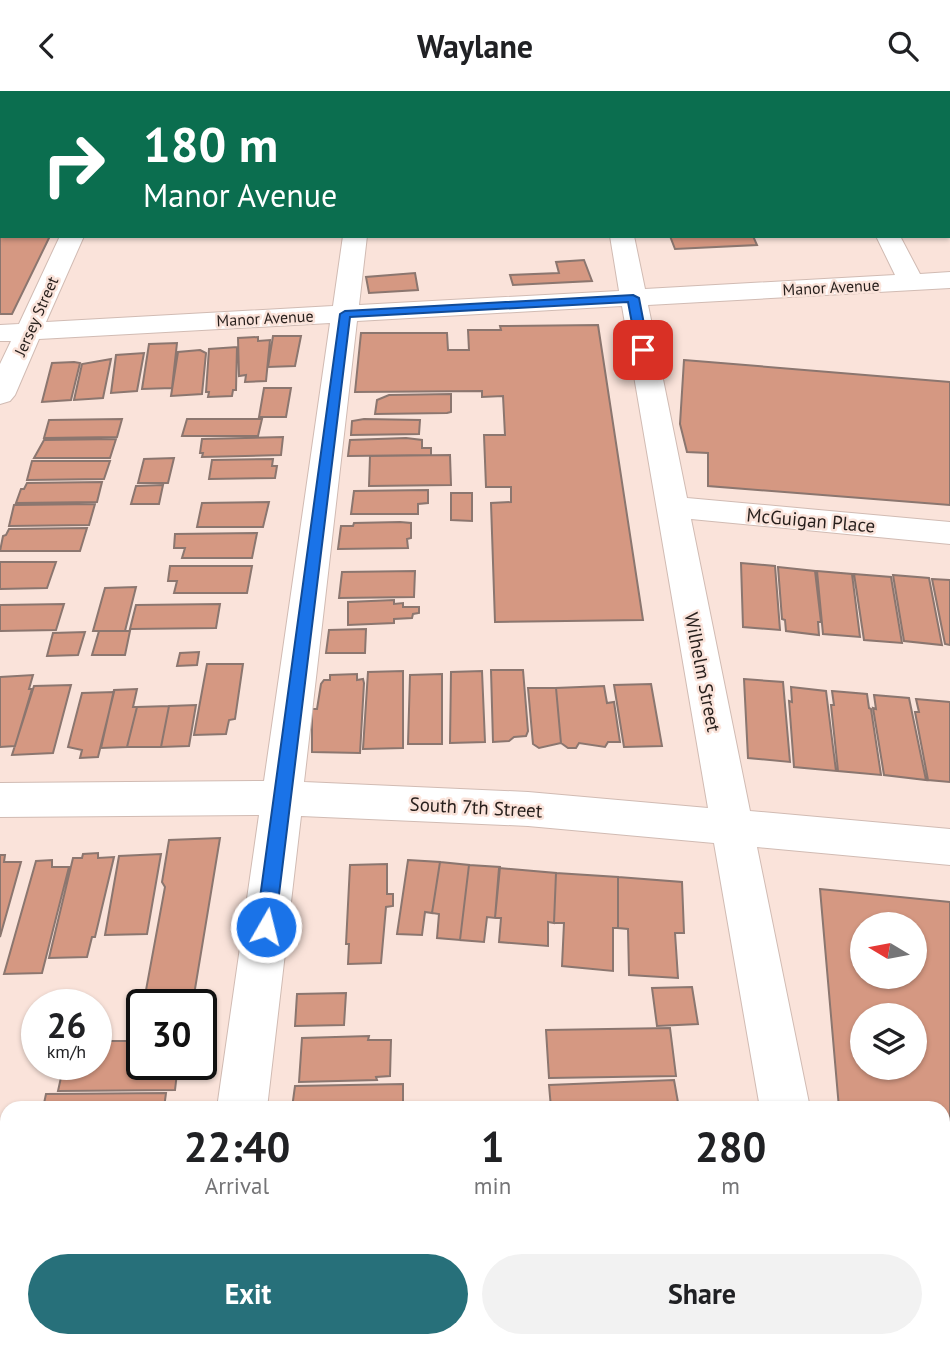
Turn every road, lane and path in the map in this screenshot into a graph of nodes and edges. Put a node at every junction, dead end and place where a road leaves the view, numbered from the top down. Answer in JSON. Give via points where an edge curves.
{"nodes":[{"id":1,"x":71,"y":238,"type":"edge"},
{"id":2,"x":355,"y":238,"type":"edge"},
{"id":3,"x":622,"y":238,"type":"edge"},
{"id":4,"x":889,"y":238,"type":"edge"},
{"id":5,"x":950,"y":280,"type":"edge"},
{"id":6,"x":911,"y":282,"type":"junction"},
{"id":7,"x":633,"y":298,"type":"junction"},
{"id":8,"x":345,"y":314,"type":"junction"},
{"id":9,"x":29,"y":331,"type":"junction"},
{"id":10,"x":0,"y":333,"type":"edge"},
{"id":11,"x":0,"y":395,"type":"edge"},
{"id":12,"x":671,"y":507,"type":"junction"},
{"id":13,"x":950,"y":533,"type":"edge"},
{"id":14,"x":282,"y":798,"type":"junction"},
{"id":15,"x":0,"y":800,"type":"edge"},
{"id":16,"x":732,"y":825,"type":"junction"},
{"id":17,"x":950,"y":847,"type":"edge"},
{"id":18,"x":243,"y":1101,"type":"edge"},
{"id":19,"x":784,"y":1101,"type":"edge"}],
"edges":[{"from":1,"to":9,"type":"street","name":"Jersey Street"},
{"from":2,"to":8,"type":"street"},
{"from":3,"to":7,"type":"street","name":"Wilhelm Street"},
{"from":4,"to":6,"type":"street"},
{"from":5,"to":6,"type":"street","name":"Manor Avenue"},
{"from":6,"to":7,"type":"street","name":"Manor Avenue"},
{"from":7,"to":8,"type":"street","name":"Manor Avenue"},
{"from":7,"to":12,"type":"street","name":"Wilhelm Street"},
{"from":8,"to":9,"type":"street","name":"Manor Avenue"},
{"from":8,"to":14,"type":"street"},
{"from":9,"to":10,"type":"street","name":"Manor Avenue"},
{"from":9,"to":11,"type":"street","name":"Jersey Street"},
{"from":12,"to":13,"type":"street","name":"McGuigan Place"},
{"from":12,"to":16,"type":"street","name":"Wilhelm Street"},
{"from":14,"to":15,"type":"street","name":"South 7th Street"},
{"from":14,"to":16,"type":"street","name":"South 7th Street","via":[[528,809]]},
{"from":14,"to":18,"type":"street"},
{"from":16,"to":17,"type":"street","name":"South 7th Street"},
{"from":16,"to":19,"type":"street","name":"Wilhelm Street"}]}
